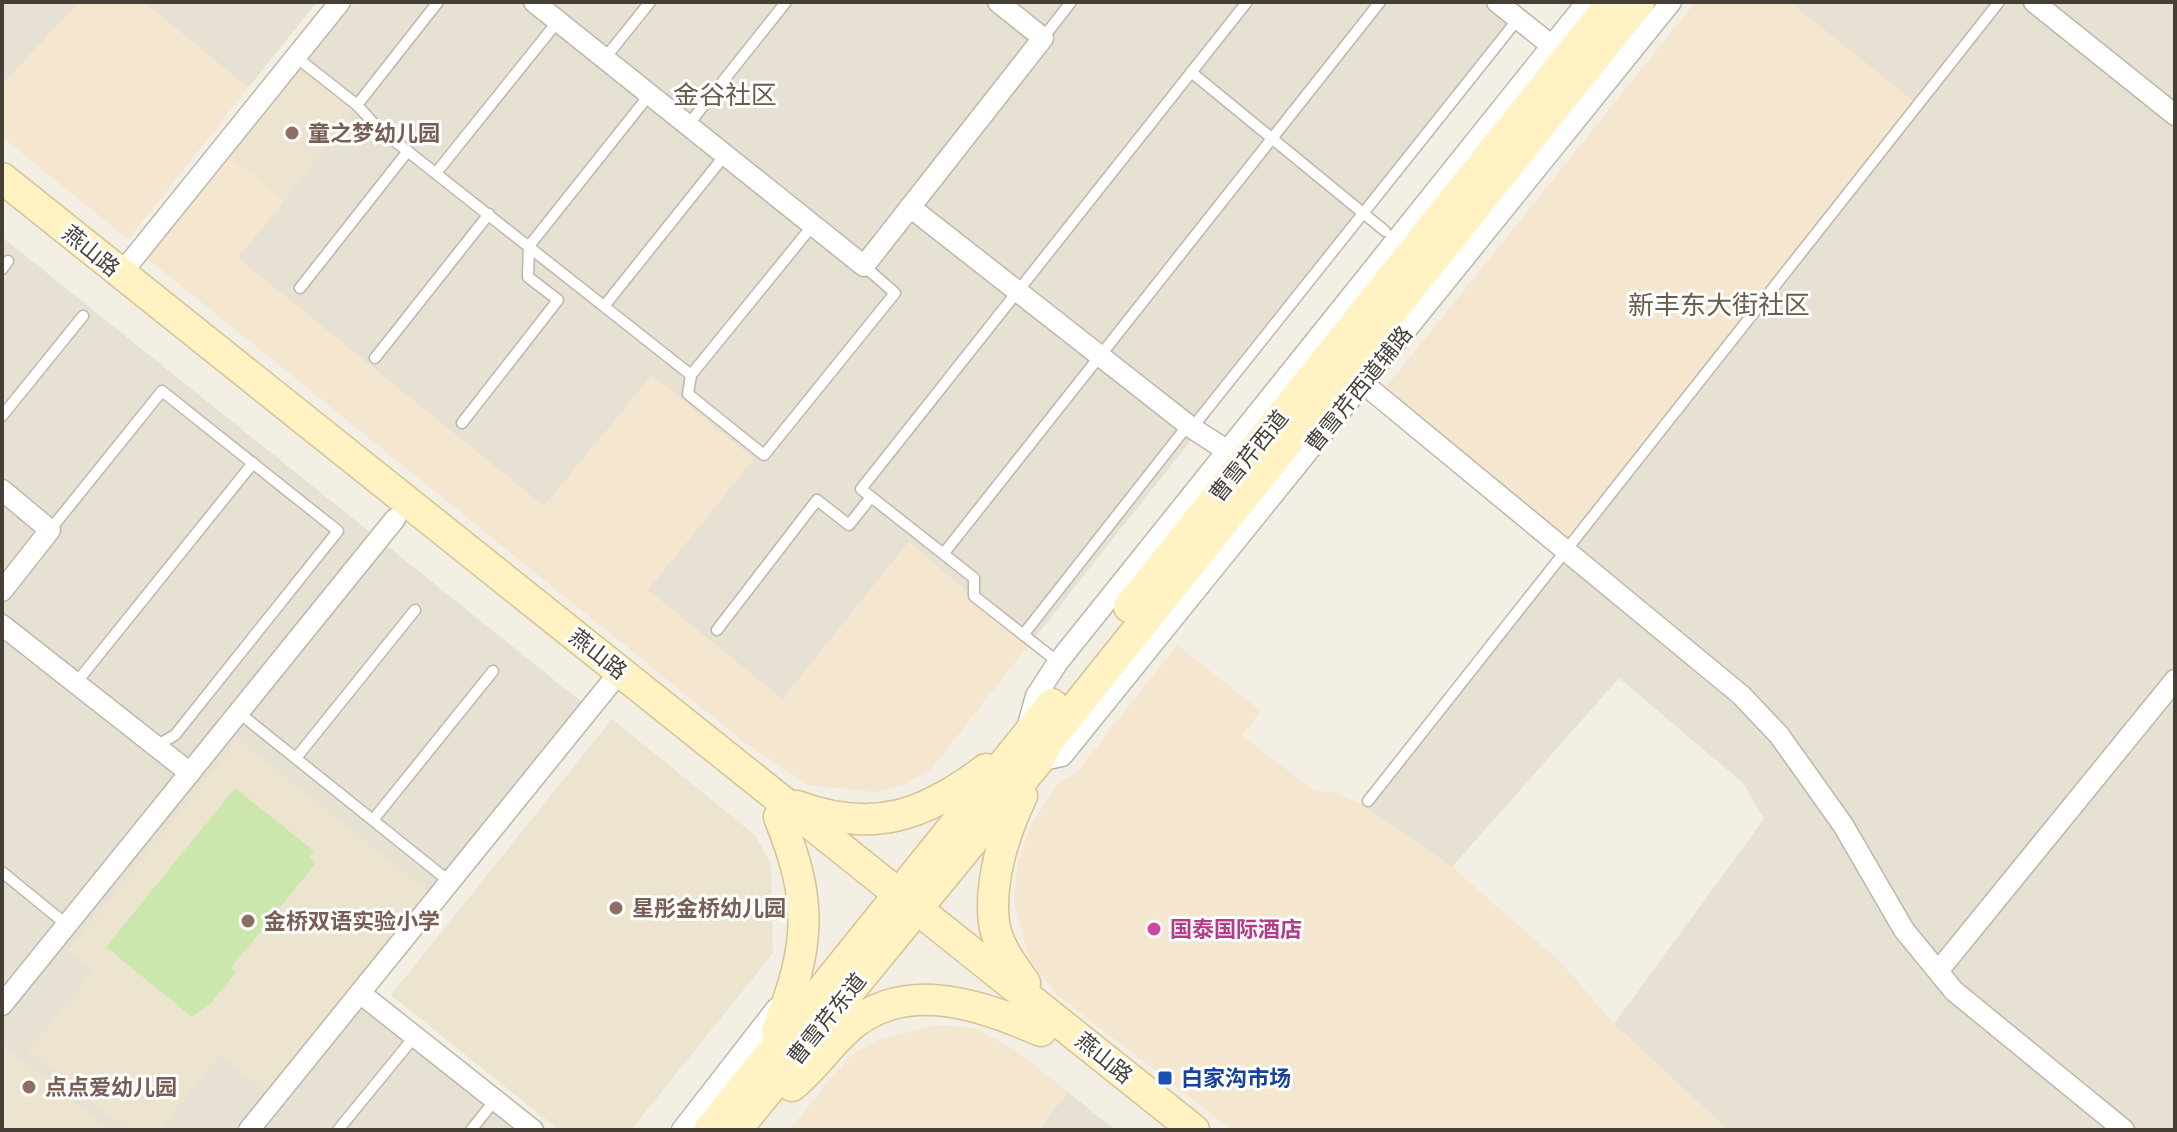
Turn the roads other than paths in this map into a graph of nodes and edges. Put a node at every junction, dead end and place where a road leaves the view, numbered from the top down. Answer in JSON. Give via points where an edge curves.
{"nodes":[{"id":1,"x":340,"y":2,"type":"edge"},
{"id":2,"x":438,"y":2,"type":"edge"},
{"id":3,"x":534,"y":2,"type":"edge"},
{"id":4,"x":650,"y":2,"type":"edge"},
{"id":5,"x":786,"y":2,"type":"edge"},
{"id":6,"x":998,"y":2,"type":"edge"},
{"id":7,"x":1071,"y":2,"type":"edge"},
{"id":8,"x":1247,"y":2,"type":"edge"},
{"id":9,"x":1380,"y":2,"type":"edge"},
{"id":10,"x":1497,"y":2,"type":"edge"},
{"id":11,"x":1587,"y":2,"type":"edge"},
{"id":12,"x":1612,"y":2,"type":"edge"},
{"id":13,"x":1639,"y":2,"type":"edge"},
{"id":14,"x":1671,"y":2,"type":"edge"},
{"id":15,"x":1999,"y":2,"type":"edge"},
{"id":16,"x":2034,"y":2,"type":"edge"},
{"id":17,"x":1518,"y":19,"type":"junction"},
{"id":18,"x":558,"y":21,"type":"junction"},
{"id":19,"x":1043,"y":38,"type":"junction"},
{"id":20,"x":1552,"y":46,"type":"junction"},
{"id":21,"x":296,"y":57,"type":"junction"},
{"id":22,"x":605,"y":58,"type":"junction"},
{"id":23,"x":1191,"y":72,"type":"junction"},
{"id":24,"x":650,"y":94,"type":"junction"},
{"id":25,"x":357,"y":105,"type":"junction"},
{"id":26,"x":2175,"y":115,"type":"edge"},
{"id":27,"x":688,"y":125,"type":"junction"},
{"id":28,"x":1272,"y":138,"type":"junction"},
{"id":29,"x":408,"y":151,"type":"junction"},
{"id":30,"x":725,"y":155,"type":"junction"},
{"id":31,"x":436,"y":173,"type":"junction"},
{"id":32,"x":2,"y":178,"type":"edge"},
{"id":33,"x":2,"y":199,"type":"edge"},
{"id":34,"x":910,"y":207,"type":"junction"},
{"id":35,"x":1364,"y":213,"type":"junction"},
{"id":36,"x":489,"y":214,"type":"junction"},
{"id":37,"x":813,"y":225,"type":"junction"},
{"id":38,"x":1385,"y":231,"type":"dead end"},
{"id":39,"x":529,"y":246,"type":"junction"},
{"id":40,"x":864,"y":266,"type":"junction"},
{"id":41,"x":120,"y":275,"type":"junction"},
{"id":42,"x":300,"y":288,"type":"dead end"},
{"id":43,"x":1018,"y":291,"type":"junction"},
{"id":44,"x":605,"y":305,"type":"junction"},
{"id":45,"x":83,"y":316,"type":"dead end"},
{"id":46,"x":1100,"y":356,"type":"junction"},
{"id":47,"x":375,"y":358,"type":"dead end"},
{"id":48,"x":691,"y":375,"type":"junction"},
{"id":49,"x":1351,"y":382,"type":"junction"},
{"id":50,"x":2,"y":416,"type":"edge"},
{"id":51,"x":462,"y":423,"type":"dead end"},
{"id":52,"x":1190,"y":426,"type":"junction"},
{"id":53,"x":1235,"y":456,"type":"junction"},
{"id":54,"x":253,"y":463,"type":"junction"},
{"id":55,"x":2,"y":490,"type":"edge"},
{"id":56,"x":871,"y":497,"type":"junction"},
{"id":57,"x":395,"y":519,"type":"junction"},
{"id":58,"x":50,"y":530,"type":"junction"},
{"id":59,"x":1567,"y":551,"type":"junction"},
{"id":60,"x":944,"y":553,"type":"junction"},
{"id":61,"x":2,"y":591,"type":"edge"},
{"id":62,"x":415,"y":610,"type":"dead end"},
{"id":63,"x":2,"y":625,"type":"edge"},
{"id":64,"x":717,"y":630,"type":"dead end"},
{"id":65,"x":1023,"y":635,"type":"junction"},
{"id":66,"x":1058,"y":662,"type":"junction"},
{"id":67,"x":493,"y":671,"type":"dead end"},
{"id":68,"x":2175,"y":680,"type":"edge"},
{"id":69,"x":76,"y":683,"type":"junction"},
{"id":70,"x":609,"y":685,"type":"junction"},
{"id":71,"x":238,"y":712,"type":"junction"},
{"id":72,"x":156,"y":746,"type":"junction"},
{"id":73,"x":1030,"y":751,"type":"junction"},
{"id":74,"x":296,"y":758,"type":"junction"},
{"id":75,"x":190,"y":773,"type":"junction"},
{"id":76,"x":1368,"y":801,"type":"dead end"},
{"id":77,"x":782,"y":810,"type":"junction"},
{"id":78,"x":373,"y":820,"type":"junction"},
{"id":79,"x":2,"y":872,"type":"edge"},
{"id":80,"x":450,"y":882,"type":"junction"},
{"id":81,"x":902,"y":909,"type":"junction"},
{"id":82,"x":67,"y":925,"type":"junction"},
{"id":83,"x":1939,"y":970,"type":"junction"},
{"id":84,"x":798,"y":976,"type":"junction"},
{"id":85,"x":360,"y":993,"type":"junction"},
{"id":86,"x":2,"y":1005,"type":"edge"},
{"id":87,"x":1042,"y":1020,"type":"junction"},
{"id":88,"x":415,"y":1036,"type":"junction"},
{"id":89,"x":766,"y":1059,"type":"junction"},
{"id":90,"x":495,"y":1100,"type":"junction"},
{"id":91,"x":249,"y":1130,"type":"edge"},
{"id":92,"x":338,"y":1130,"type":"edge"},
{"id":93,"x":471,"y":1130,"type":"edge"},
{"id":94,"x":533,"y":1130,"type":"edge"},
{"id":95,"x":682,"y":1130,"type":"edge"},
{"id":96,"x":709,"y":1130,"type":"edge"},
{"id":97,"x":737,"y":1130,"type":"edge"},
{"id":98,"x":1162,"y":1130,"type":"edge"},
{"id":99,"x":1194,"y":1130,"type":"edge"},
{"id":100,"x":2124,"y":1130,"type":"edge"}],
"edges":[{"from":1,"to":21,"type":"street"},
{"from":2,"to":25,"type":"lane"},
{"from":3,"to":18,"type":"street"},
{"from":4,"to":22,"type":"lane"},
{"from":5,"to":27,"type":"lane"},
{"from":6,"to":19,"type":"street"},
{"from":7,"to":19,"type":"lane"},
{"from":8,"to":23,"type":"lane"},
{"from":9,"to":28,"type":"lane"},
{"from":10,"to":17,"type":"street"},
{"from":11,"to":20,"type":"street"},
{"from":12,"to":53,"type":"main road","name":"曹雪芹西道"},
{"from":13,"to":49,"type":"main road","name":"曹雪芹西道"},
{"from":14,"to":49,"type":"street","name":"曹雪芹西道辅路"},
{"from":15,"to":59,"type":"lane"},
{"from":16,"to":26,"type":"street"},
{"from":17,"to":20,"type":"street"},
{"from":17,"to":35,"type":"lane"},
{"from":18,"to":22,"type":"street"},
{"from":18,"to":31,"type":"lane"},
{"from":19,"to":34,"type":"street"},
{"from":20,"to":53,"type":"street"},
{"from":21,"to":25,"type":"lane"},
{"from":21,"to":41,"type":"street"},
{"from":22,"to":24,"type":"street"},
{"from":23,"to":28,"type":"lane"},
{"from":23,"to":43,"type":"lane"},
{"from":24,"to":27,"type":"street"},
{"from":24,"to":39,"type":"lane"},
{"from":25,"to":29,"type":"lane"},
{"from":27,"to":30,"type":"street"},
{"from":28,"to":35,"type":"lane"},
{"from":28,"to":46,"type":"lane"},
{"from":29,"to":31,"type":"lane"},
{"from":29,"to":42,"type":"lane"},
{"from":30,"to":37,"type":"street"},
{"from":30,"to":44,"type":"lane"},
{"from":31,"to":36,"type":"lane"},
{"from":32,"to":41,"type":"main road","name":"燕山路"},
{"from":33,"to":57,"type":"main road","name":"燕山路"},
{"from":34,"to":40,"type":"street"},
{"from":34,"to":43,"type":"street"},
{"from":35,"to":38,"type":"lane"},
{"from":35,"to":52,"type":"lane"},
{"from":36,"to":39,"type":"lane"},
{"from":36,"to":47,"type":"lane"},
{"from":37,"to":40,"type":"street"},
{"from":37,"to":48,"type":"lane"},
{"from":39,"to":44,"type":"lane"},
{"from":39,"to":51,"type":"lane","via":[[528,277],[558,300]]},
{"from":40,"to":48,"type":"lane","via":[[895,293],[764,455],[688,394]]},
{"from":41,"to":77,"type":"main road","name":"燕山路"},
{"from":43,"to":46,"type":"street"},
{"from":43,"to":56,"type":"lane","via":[[861,489]]},
{"from":44,"to":48,"type":"lane"},
{"from":45,"to":50,"type":"lane"},
{"from":46,"to":52,"type":"street"},
{"from":46,"to":60,"type":"lane"},
{"from":49,"to":59,"type":"street"},
{"from":49,"to":73,"type":"main road","name":"曹雪芹西道","via":[[1047,743]]},
{"from":52,"to":53,"type":"street"},
{"from":52,"to":65,"type":"lane"},
{"from":53,"to":66,"type":"street"},
{"from":53,"to":73,"type":"main road","name":"曹雪芹西道"},
{"from":54,"to":58,"type":"lane","via":[[162,391]]},
{"from":54,"to":69,"type":"lane"},
{"from":54,"to":72,"type":"lane","via":[[338,531],[175,735]]},
{"from":55,"to":58,"type":"street"},
{"from":56,"to":60,"type":"lane"},
{"from":56,"to":64,"type":"lane","via":[[849,525],[817,500]]},
{"from":57,"to":70,"type":"main road","name":"燕山路"},
{"from":57,"to":71,"type":"street"},
{"from":58,"to":61,"type":"street"},
{"from":59,"to":76,"type":"lane"},
{"from":59,"to":83,"type":"street","via":[[1741,695],[1779,735],[1843,825],[1904,930]]},
{"from":60,"to":65,"type":"lane","via":[[974,578],[974,596]]},
{"from":62,"to":74,"type":"lane"},
{"from":63,"to":69,"type":"street"},
{"from":65,"to":66,"type":"lane"},
{"from":66,"to":73,"type":"street","via":[[1036,696]]},
{"from":67,"to":78,"type":"lane"},
{"from":68,"to":83,"type":"street"},
{"from":69,"to":72,"type":"street"},
{"from":70,"to":77,"type":"main road","name":"燕山路"},
{"from":70,"to":80,"type":"street"},
{"from":71,"to":74,"type":"lane"},
{"from":71,"to":75,"type":"street"},
{"from":72,"to":75,"type":"street"},
{"from":73,"to":77,"type":"main road","via":[[928,808],[860,820]]},
{"from":73,"to":81,"type":"main road","name":"曹雪芹西道"},
{"from":73,"to":87,"type":"main road","via":[[1002,850],[994,925]]},
{"from":74,"to":78,"type":"lane"},
{"from":75,"to":82,"type":"street"},
{"from":77,"to":81,"type":"main road","name":"燕山路"},
{"from":77,"to":84,"type":"main road","via":[[799,865],[803,945]]},
{"from":78,"to":80,"type":"lane"},
{"from":79,"to":82,"type":"lane"},
{"from":80,"to":85,"type":"street"},
{"from":81,"to":87,"type":"main road","name":"燕山路"},
{"from":81,"to":89,"type":"main road","name":"曹雪芹东道"},
{"from":81,"to":97,"type":"main road","name":"曹雪芹东道"},
{"from":82,"to":86,"type":"street"},
{"from":83,"to":100,"type":"street","via":[[1954,991]]},
{"from":84,"to":89,"type":"main road"},
{"from":84,"to":95,"type":"street"},
{"from":85,"to":88,"type":"street"},
{"from":85,"to":91,"type":"street"},
{"from":87,"to":97,"type":"main road","via":[[968,1003],[904,1003],[854,1024],[812,1070]]},
{"from":87,"to":98,"type":"main road","name":"燕山路"},
{"from":87,"to":99,"type":"main road","name":"燕山路"},
{"from":88,"to":90,"type":"street"},
{"from":88,"to":92,"type":"lane"},
{"from":89,"to":96,"type":"main road","name":"曹雪芹东道"},
{"from":90,"to":93,"type":"lane"},
{"from":90,"to":94,"type":"street"}]}
